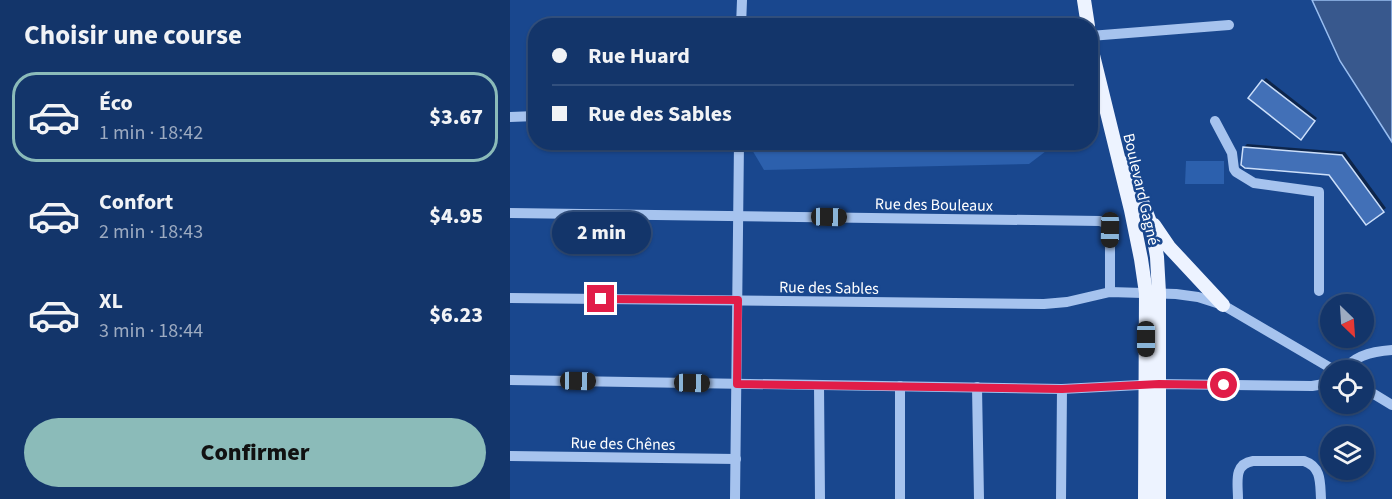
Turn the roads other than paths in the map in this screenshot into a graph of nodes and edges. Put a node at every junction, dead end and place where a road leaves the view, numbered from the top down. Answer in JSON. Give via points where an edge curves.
{"nodes":[{"id":1,"x":742,"y":0,"type":"edge"},
{"id":2,"x":1084,"y":0,"type":"edge"},
{"id":3,"x":741,"y":18,"type":"edge"},
{"id":4,"x":1087,"y":18,"type":"edge"},
{"id":5,"x":1229,"y":26,"type":"dead end"},
{"id":6,"x":1098,"y":35,"type":"edge"},
{"id":7,"x":1098,"y":74,"type":"edge"},
{"id":8,"x":528,"y":116,"type":"edge"},
{"id":9,"x":510,"y":117,"type":"edge"},
{"id":10,"x":1215,"y":121,"type":"dead end"},
{"id":11,"x":1111,"y":125,"type":"junction"},
{"id":12,"x":740,"y":150,"type":"edge"},
{"id":13,"x":510,"y":213,"type":"edge"},
{"id":14,"x":1147,"y":213,"type":"junction"},
{"id":15,"x":738,"y":216,"type":"junction"},
{"id":16,"x":1319,"y":291,"type":"dead end"},
{"id":17,"x":1110,"y":292,"type":"junction"},
{"id":18,"x":1152,"y":293,"type":"junction"},
{"id":19,"x":510,"y":298,"type":"edge"},
{"id":20,"x":738,"y":300,"type":"junction"},
{"id":21,"x":1223,"y":305,"type":"junction"},
{"id":22,"x":1392,"y":350,"type":"edge"},
{"id":23,"x":1356,"y":360,"type":"edge"},
{"id":24,"x":1320,"y":362,"type":"edge"},
{"id":25,"x":510,"y":380,"type":"edge"},
{"id":26,"x":737,"y":384,"type":"junction"},
{"id":27,"x":819,"y":385,"type":"junction"},
{"id":28,"x":1152,"y":385,"type":"junction"},
{"id":29,"x":1320,"y":385,"type":"edge"},
{"id":30,"x":900,"y":386,"type":"junction"},
{"id":31,"x":977,"y":387,"type":"junction"},
{"id":32,"x":1062,"y":389,"type":"junction"},
{"id":33,"x":1374,"y":394,"type":"edge"},
{"id":34,"x":1392,"y":405,"type":"edge"},
{"id":35,"x":510,"y":456,"type":"edge"},
{"id":36,"x":736,"y":459,"type":"junction"},
{"id":37,"x":735,"y":499,"type":"edge"},
{"id":38,"x":820,"y":499,"type":"edge"},
{"id":39,"x":900,"y":499,"type":"edge"},
{"id":40,"x":979,"y":499,"type":"edge"},
{"id":41,"x":1061,"y":499,"type":"edge"},
{"id":42,"x":1145,"y":499,"type":"edge"},
{"id":43,"x":1158,"y":499,"type":"edge"},
{"id":44,"x":1238,"y":499,"type":"edge"},
{"id":45,"x":1320,"y":499,"type":"edge"}],
"edges":[{"from":1,"to":3,"type":"street"},
{"from":2,"to":4,"type":"main road"},
{"from":5,"to":6,"type":"street"},
{"from":7,"to":11,"type":"main road"},
{"from":8,"to":9,"type":"street"},
{"from":10,"to":16,"type":"street","via":[[1232,153],[1236,172],[1254,183],[1319,192]]},
{"from":11,"to":14,"type":"main road","name":"Boulevard Gagné"},
{"from":11,"to":18,"type":"main road","name":"Boulevard Gagné"},
{"from":12,"to":15,"type":"street"},
{"from":13,"to":15,"type":"street","name":"Rue des Bouleaux"},
{"from":14,"to":18,"type":"main road","name":"Boulevard Gagné","via":[[1157,257]]},
{"from":14,"to":21,"type":"main road","via":[[1169,247]]},
{"from":15,"to":17,"type":"street","name":"Rue des Bouleaux","via":[[1105,222],[1110,230]]},
{"from":15,"to":20,"type":"street"},
{"from":17,"to":18,"type":"street","name":"Rue des Sables"},
{"from":17,"to":20,"type":"street","name":"Rue des Sables","via":[[1044,304]]},
{"from":18,"to":21,"type":"street","name":"Rue des Sables","via":[[1198,297]]},
{"from":18,"to":28,"type":"main road","name":"Boulevard Gagné"},
{"from":19,"to":20,"type":"street","name":"Rue des Sables"},
{"from":20,"to":26,"type":"street"},
{"from":21,"to":24,"type":"street","name":"Rue des Sables"},
{"from":22,"to":23,"type":"street","via":[[1368,353]]},
{"from":25,"to":26,"type":"street"},
{"from":26,"to":27,"type":"street"},
{"from":26,"to":36,"type":"street"},
{"from":27,"to":30,"type":"street"},
{"from":27,"to":38,"type":"street"},
{"from":28,"to":29,"type":"street"},
{"from":28,"to":32,"type":"street"},
{"from":28,"to":42,"type":"main road","name":"Boulevard Gagné"},
{"from":28,"to":43,"type":"main road","name":"Boulevard Gagné"},
{"from":30,"to":31,"type":"street"},
{"from":30,"to":39,"type":"street"},
{"from":31,"to":32,"type":"street"},
{"from":31,"to":40,"type":"street"},
{"from":32,"to":41,"type":"street"},
{"from":33,"to":34,"type":"street"},
{"from":35,"to":36,"type":"street","name":"Rue des Chênes"},
{"from":36,"to":37,"type":"street"},
{"from":44,"to":45,"type":"street","via":[[1238,472],[1246,462],[1304,461],[1319,473]]}]}
